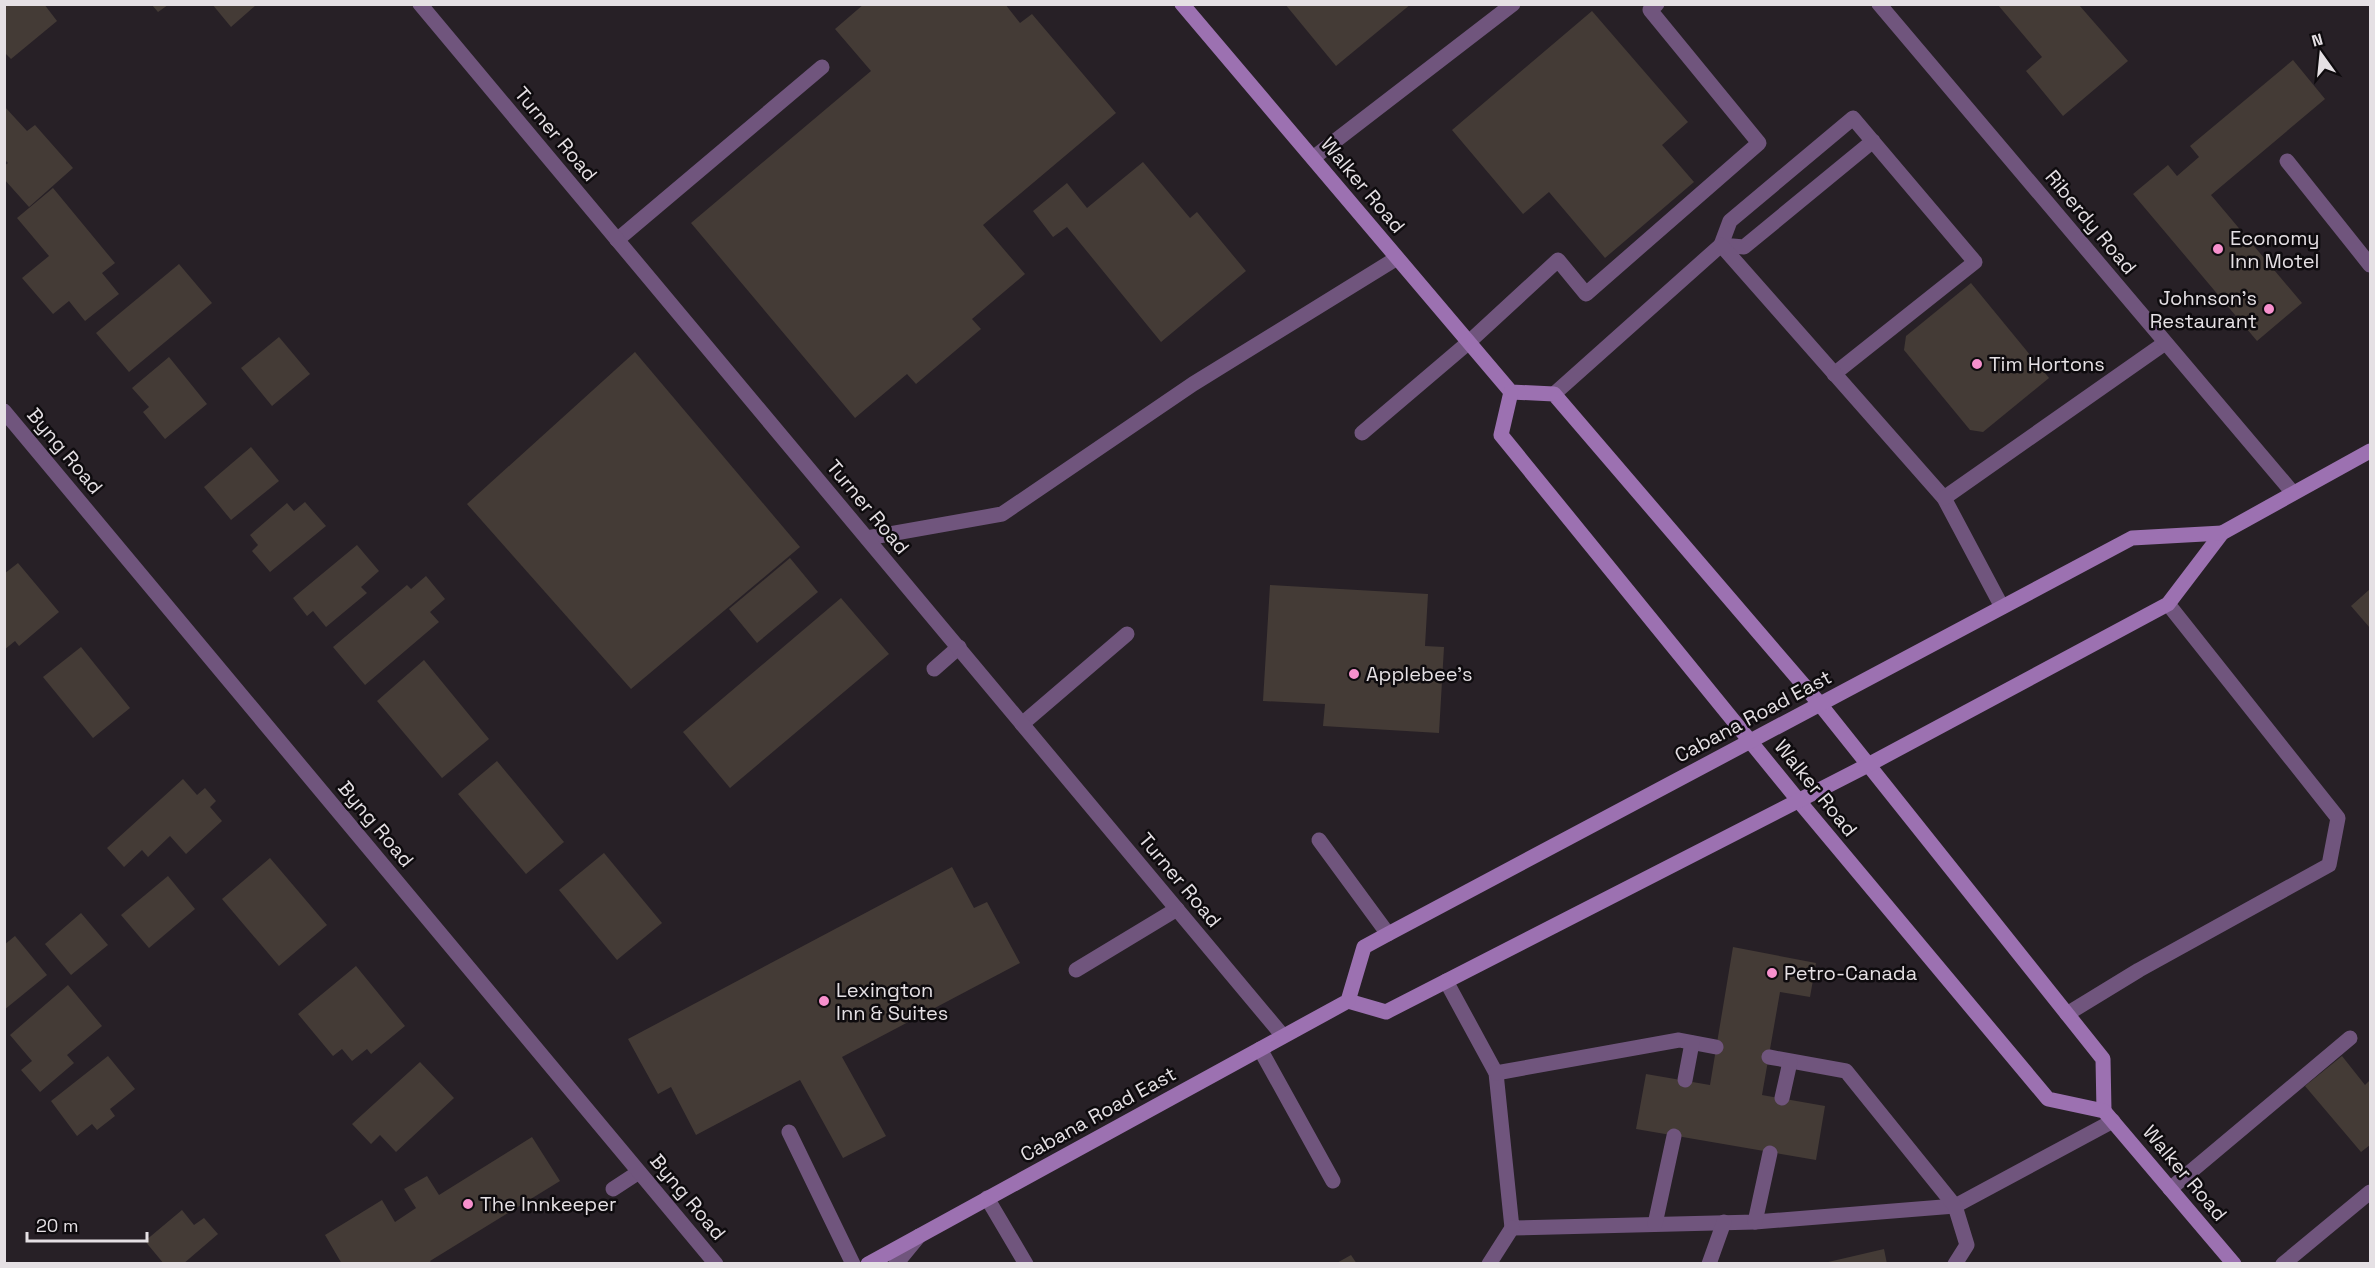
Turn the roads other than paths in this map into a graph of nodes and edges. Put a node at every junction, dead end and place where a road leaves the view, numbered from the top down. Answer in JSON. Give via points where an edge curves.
{"nodes":[{"id":1,"x":420,"y":4,"type":"edge"},
{"id":2,"x":1182,"y":4,"type":"edge"},
{"id":3,"x":1513,"y":4,"type":"edge"},
{"id":4,"x":1657,"y":4,"type":"edge"},
{"id":5,"x":1880,"y":4,"type":"edge"},
{"id":6,"x":822,"y":67,"type":"dead end"},
{"id":7,"x":1873,"y":141,"type":"junction"},
{"id":8,"x":1313,"y":158,"type":"junction"},
{"id":9,"x":2288,"y":161,"type":"dead end"},
{"id":10,"x":617,"y":240,"type":"junction"},
{"id":11,"x":1720,"y":245,"type":"junction"},
{"id":12,"x":1397,"y":258,"type":"junction"},
{"id":13,"x":2370,"y":265,"type":"edge"},
{"id":14,"x":1469,"y":342,"type":"junction"},
{"id":15,"x":2165,"y":343,"type":"junction"},
{"id":16,"x":1834,"y":374,"type":"junction"},
{"id":17,"x":1511,"y":392,"type":"junction"},
{"id":18,"x":1554,"y":394,"type":"junction"},
{"id":19,"x":4,"y":411,"type":"edge"},
{"id":20,"x":1362,"y":433,"type":"dead end"},
{"id":21,"x":2370,"y":451,"type":"edge"},
{"id":22,"x":2293,"y":493,"type":"junction"},
{"id":23,"x":1944,"y":498,"type":"junction"},
{"id":24,"x":2222,"y":533,"type":"junction"},
{"id":25,"x":867,"y":538,"type":"junction"},
{"id":26,"x":2168,"y":604,"type":"junction"},
{"id":27,"x":2002,"y":607,"type":"junction"},
{"id":28,"x":1127,"y":634,"type":"dead end"},
{"id":29,"x":959,"y":647,"type":"junction"},
{"id":30,"x":934,"y":669,"type":"dead end"},
{"id":31,"x":1819,"y":704,"type":"junction"},
{"id":32,"x":1022,"y":724,"type":"junction"},
{"id":33,"x":1751,"y":741,"type":"junction"},
{"id":34,"x":1868,"y":765,"type":"junction"},
{"id":35,"x":1798,"y":800,"type":"junction"},
{"id":36,"x":1319,"y":840,"type":"dead end"},
{"id":37,"x":1178,"y":909,"type":"junction"},
{"id":38,"x":1388,"y":934,"type":"junction"},
{"id":39,"x":1076,"y":970,"type":"dead end"},
{"id":40,"x":1446,"y":981,"type":"junction"},
{"id":41,"x":1348,"y":1001,"type":"junction"},
{"id":42,"x":2067,"y":1014,"type":"junction"},
{"id":43,"x":1283,"y":1036,"type":"junction"},
{"id":44,"x":2350,"y":1038,"type":"dead end"},
{"id":45,"x":1692,"y":1043,"type":"junction"},
{"id":46,"x":1716,"y":1047,"type":"dead end"},
{"id":47,"x":1260,"y":1048,"type":"junction"},
{"id":48,"x":1769,"y":1057,"type":"dead end"},
{"id":49,"x":1790,"y":1062,"type":"junction"},
{"id":50,"x":1496,"y":1073,"type":"junction"},
{"id":51,"x":1685,"y":1080,"type":"dead end"},
{"id":52,"x":1782,"y":1098,"type":"dead end"},
{"id":53,"x":2108,"y":1116,"type":"junction"},
{"id":54,"x":789,"y":1132,"type":"dead end"},
{"id":55,"x":1674,"y":1136,"type":"dead end"},
{"id":56,"x":1770,"y":1153,"type":"dead end"},
{"id":57,"x":639,"y":1172,"type":"junction"},
{"id":58,"x":1333,"y":1181,"type":"dead end"},
{"id":59,"x":613,"y":1189,"type":"dead end"},
{"id":60,"x":2170,"y":1189,"type":"junction"},
{"id":61,"x":2370,"y":1192,"type":"edge"},
{"id":62,"x":987,"y":1198,"type":"junction"},
{"id":63,"x":1955,"y":1206,"type":"junction"},
{"id":64,"x":1724,"y":1222,"type":"junction"},
{"id":65,"x":1755,"y":1222,"type":"junction"},
{"id":66,"x":1655,"y":1224,"type":"junction"},
{"id":67,"x":1512,"y":1228,"type":"junction"},
{"id":68,"x":920,"y":1235,"type":"junction"},
{"id":69,"x":716,"y":1263,"type":"edge"},
{"id":70,"x":853,"y":1263,"type":"edge"},
{"id":71,"x":868,"y":1263,"type":"edge"},
{"id":72,"x":896,"y":1263,"type":"edge"},
{"id":73,"x":1026,"y":1263,"type":"edge"},
{"id":74,"x":1489,"y":1263,"type":"edge"},
{"id":75,"x":1709,"y":1263,"type":"edge"},
{"id":76,"x":1955,"y":1263,"type":"edge"},
{"id":77,"x":2234,"y":1263,"type":"edge"},
{"id":78,"x":2283,"y":1263,"type":"edge"}],
"edges":[{"from":1,"to":10,"type":"street","name":"Turner Road"},
{"from":2,"to":8,"type":"main road","name":"Walker Road"},
{"from":3,"to":8,"type":"street"},
{"from":4,"to":14,"type":"street","via":[[1650,10],[1759,143],[1586,294],[1558,260]]},
{"from":5,"to":15,"type":"street","name":"Riberdy Road"},
{"from":6,"to":10,"type":"street"},
{"from":7,"to":11,"type":"street","via":[[1744,247]]},
{"from":7,"to":11,"type":"street","via":[[1853,118],[1730,221]]},
{"from":7,"to":16,"type":"street","via":[[1975,262]]},
{"from":8,"to":12,"type":"main road","name":"Walker Road"},
{"from":9,"to":13,"type":"street"},
{"from":10,"to":25,"type":"street","name":"Turner Road"},
{"from":11,"to":16,"type":"street"},
{"from":11,"to":18,"type":"street"},
{"from":12,"to":14,"type":"main road","name":"Walker Road"},
{"from":12,"to":25,"type":"street","via":[[1193,384],[1002,514]]},
{"from":14,"to":17,"type":"main road","name":"Walker Road"},
{"from":14,"to":20,"type":"street"},
{"from":15,"to":22,"type":"street","name":"Riberdy Road"},
{"from":15,"to":23,"type":"street"},
{"from":16,"to":23,"type":"street"},
{"from":17,"to":18,"type":"main road"},
{"from":17,"to":33,"type":"main road","name":"Walker Road","via":[[1501,435]]},
{"from":18,"to":31,"type":"main road"},
{"from":19,"to":57,"type":"street","name":"Byng Road"},
{"from":21,"to":22,"type":"main road","name":"Cabana Road East"},
{"from":22,"to":24,"type":"main road","name":"Cabana Road East"},
{"from":23,"to":27,"type":"street"},
{"from":24,"to":26,"type":"main road","name":"Cabana Road East"},
{"from":24,"to":27,"type":"main road","name":"Cabana Road East","via":[[2132,538]]},
{"from":25,"to":29,"type":"street","name":"Turner Road"},
{"from":26,"to":34,"type":"main road","name":"Cabana Road East"},
{"from":26,"to":42,"type":"street","via":[[2338,818],[2329,865]]},
{"from":27,"to":31,"type":"main road","name":"Cabana Road East"},
{"from":28,"to":32,"type":"street"},
{"from":29,"to":30,"type":"street"},
{"from":29,"to":32,"type":"street","name":"Turner Road"},
{"from":31,"to":33,"type":"main road","name":"Cabana Road East"},
{"from":31,"to":34,"type":"main road"},
{"from":32,"to":37,"type":"street","name":"Turner Road"},
{"from":33,"to":35,"type":"main road","name":"Walker Road"},
{"from":33,"to":38,"type":"main road","name":"Cabana Road East"},
{"from":34,"to":35,"type":"main road","name":"Cabana Road East"},
{"from":34,"to":42,"type":"main road"},
{"from":35,"to":40,"type":"main road","name":"Cabana Road East"},
{"from":35,"to":53,"type":"main road","name":"Walker Road","via":[[2048,1099]]},
{"from":36,"to":38,"type":"street"},
{"from":37,"to":39,"type":"street"},
{"from":37,"to":43,"type":"street","name":"Turner Road"},
{"from":38,"to":41,"type":"main road","name":"Cabana Road East","via":[[1364,947]]},
{"from":40,"to":41,"type":"main road","name":"Cabana Road East","via":[[1386,1012]]},
{"from":40,"to":50,"type":"street"},
{"from":41,"to":43,"type":"main road","name":"Cabana Road East"},
{"from":42,"to":53,"type":"main road","via":[[2103,1059]]},
{"from":43,"to":47,"type":"main road","name":"Cabana Road East"},
{"from":44,"to":60,"type":"street"},
{"from":45,"to":46,"type":"street"},
{"from":45,"to":50,"type":"street","via":[[1678,1040]]},
{"from":45,"to":51,"type":"street"},
{"from":47,"to":58,"type":"street"},
{"from":47,"to":62,"type":"main road","name":"Cabana Road East"},
{"from":48,"to":49,"type":"street"},
{"from":49,"to":52,"type":"street"},
{"from":49,"to":63,"type":"street","via":[[1846,1071]]},
{"from":50,"to":67,"type":"street"},
{"from":53,"to":60,"type":"main road","name":"Walker Road"},
{"from":53,"to":63,"type":"street"},
{"from":54,"to":70,"type":"street"},
{"from":55,"to":66,"type":"street"},
{"from":56,"to":65,"type":"street"},
{"from":57,"to":59,"type":"street"},
{"from":57,"to":69,"type":"street","name":"Byng Road"},
{"from":60,"to":77,"type":"main road","name":"Walker Road"},
{"from":61,"to":78,"type":"street"},
{"from":62,"to":68,"type":"main road","name":"Cabana Road East"},
{"from":62,"to":73,"type":"street"},
{"from":63,"to":65,"type":"street"},
{"from":63,"to":76,"type":"street","via":[[1967,1245]]},
{"from":64,"to":65,"type":"street"},
{"from":64,"to":66,"type":"street"},
{"from":64,"to":75,"type":"street"},
{"from":66,"to":67,"type":"street"},
{"from":67,"to":74,"type":"street"},
{"from":68,"to":71,"type":"main road","name":"Cabana Road East"},
{"from":68,"to":72,"type":"street"}]}
